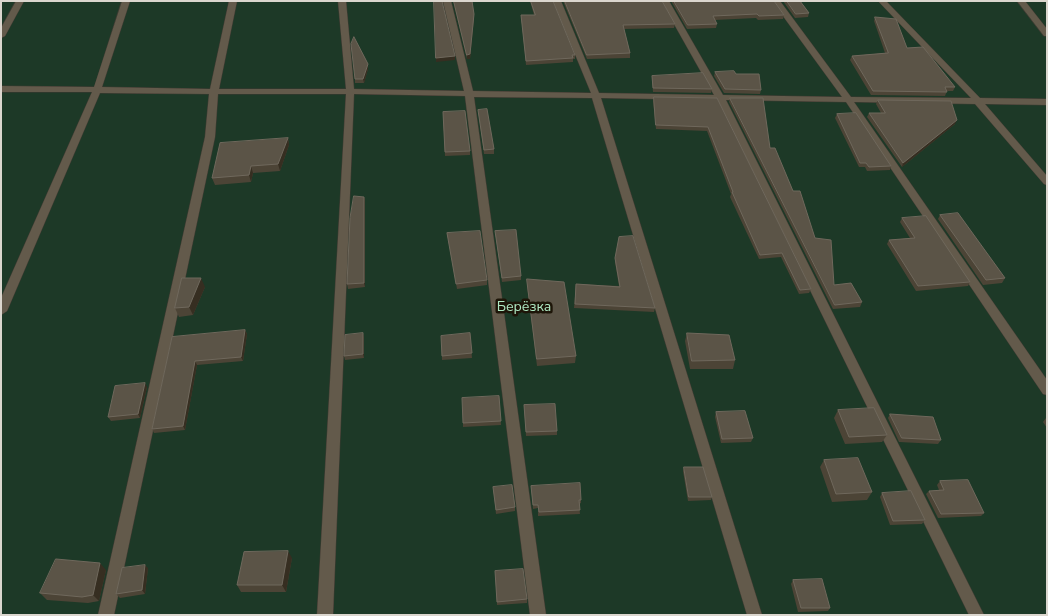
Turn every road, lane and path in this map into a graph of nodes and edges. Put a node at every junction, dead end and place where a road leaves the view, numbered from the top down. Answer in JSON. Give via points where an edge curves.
{"nodes":[{"id":1,"x":20,"y":1,"type":"edge"},
{"id":2,"x":126,"y":1,"type":"edge"},
{"id":3,"x":233,"y":1,"type":"edge"},
{"id":4,"x":342,"y":1,"type":"edge"},
{"id":5,"x":447,"y":1,"type":"edge"},
{"id":6,"x":557,"y":1,"type":"edge"},
{"id":7,"x":665,"y":1,"type":"edge"},
{"id":8,"x":776,"y":1,"type":"edge"},
{"id":9,"x":882,"y":1,"type":"edge"},
{"id":10,"x":1021,"y":1,"type":"edge"},
{"id":11,"x":1047,"y":34,"type":"edge"},
{"id":12,"x":1,"y":36,"type":"edge"},
{"id":13,"x":1,"y":89,"type":"edge"},
{"id":14,"x":97,"y":90,"type":"junction"},
{"id":15,"x":214,"y":90,"type":"junction"},
{"id":16,"x":350,"y":91,"type":"junction"},
{"id":17,"x":469,"y":94,"type":"junction"},
{"id":18,"x":596,"y":96,"type":"junction"},
{"id":19,"x":720,"y":97,"type":"junction"},
{"id":20,"x":848,"y":99,"type":"junction"},
{"id":21,"x":977,"y":100,"type":"junction"},
{"id":22,"x":1047,"y":102,"type":"edge"},
{"id":23,"x":1047,"y":182,"type":"edge"},
{"id":24,"x":1,"y":311,"type":"edge"},
{"id":25,"x":1047,"y":390,"type":"edge"},
{"id":26,"x":106,"y":615,"type":"edge"},
{"id":27,"x":324,"y":615,"type":"edge"},
{"id":28,"x":538,"y":615,"type":"edge"},
{"id":29,"x":755,"y":615,"type":"edge"},
{"id":30,"x":978,"y":615,"type":"edge"}],
"edges":[{"from":1,"to":12,"type":"lane"},
{"from":2,"to":14,"type":"lane"},
{"from":3,"to":15,"type":"lane"},
{"from":4,"to":16,"type":"lane"},
{"from":5,"to":17,"type":"lane"},
{"from":6,"to":18,"type":"lane"},
{"from":7,"to":19,"type":"lane"},
{"from":8,"to":20,"type":"lane"},
{"from":9,"to":21,"type":"lane"},
{"from":10,"to":11,"type":"lane"},
{"from":13,"to":14,"type":"lane"},
{"from":14,"to":15,"type":"lane"},
{"from":14,"to":24,"type":"lane"},
{"from":15,"to":16,"type":"lane"},
{"from":15,"to":26,"type":"lane","via":[[210,137]]},
{"from":16,"to":17,"type":"lane"},
{"from":16,"to":27,"type":"lane"},
{"from":17,"to":18,"type":"lane"},
{"from":17,"to":28,"type":"lane"},
{"from":18,"to":19,"type":"lane"},
{"from":18,"to":29,"type":"lane"},
{"from":19,"to":20,"type":"lane"},
{"from":19,"to":30,"type":"lane"},
{"from":20,"to":21,"type":"lane"},
{"from":20,"to":25,"type":"lane"},
{"from":21,"to":22,"type":"lane"},
{"from":21,"to":23,"type":"lane"}]}
